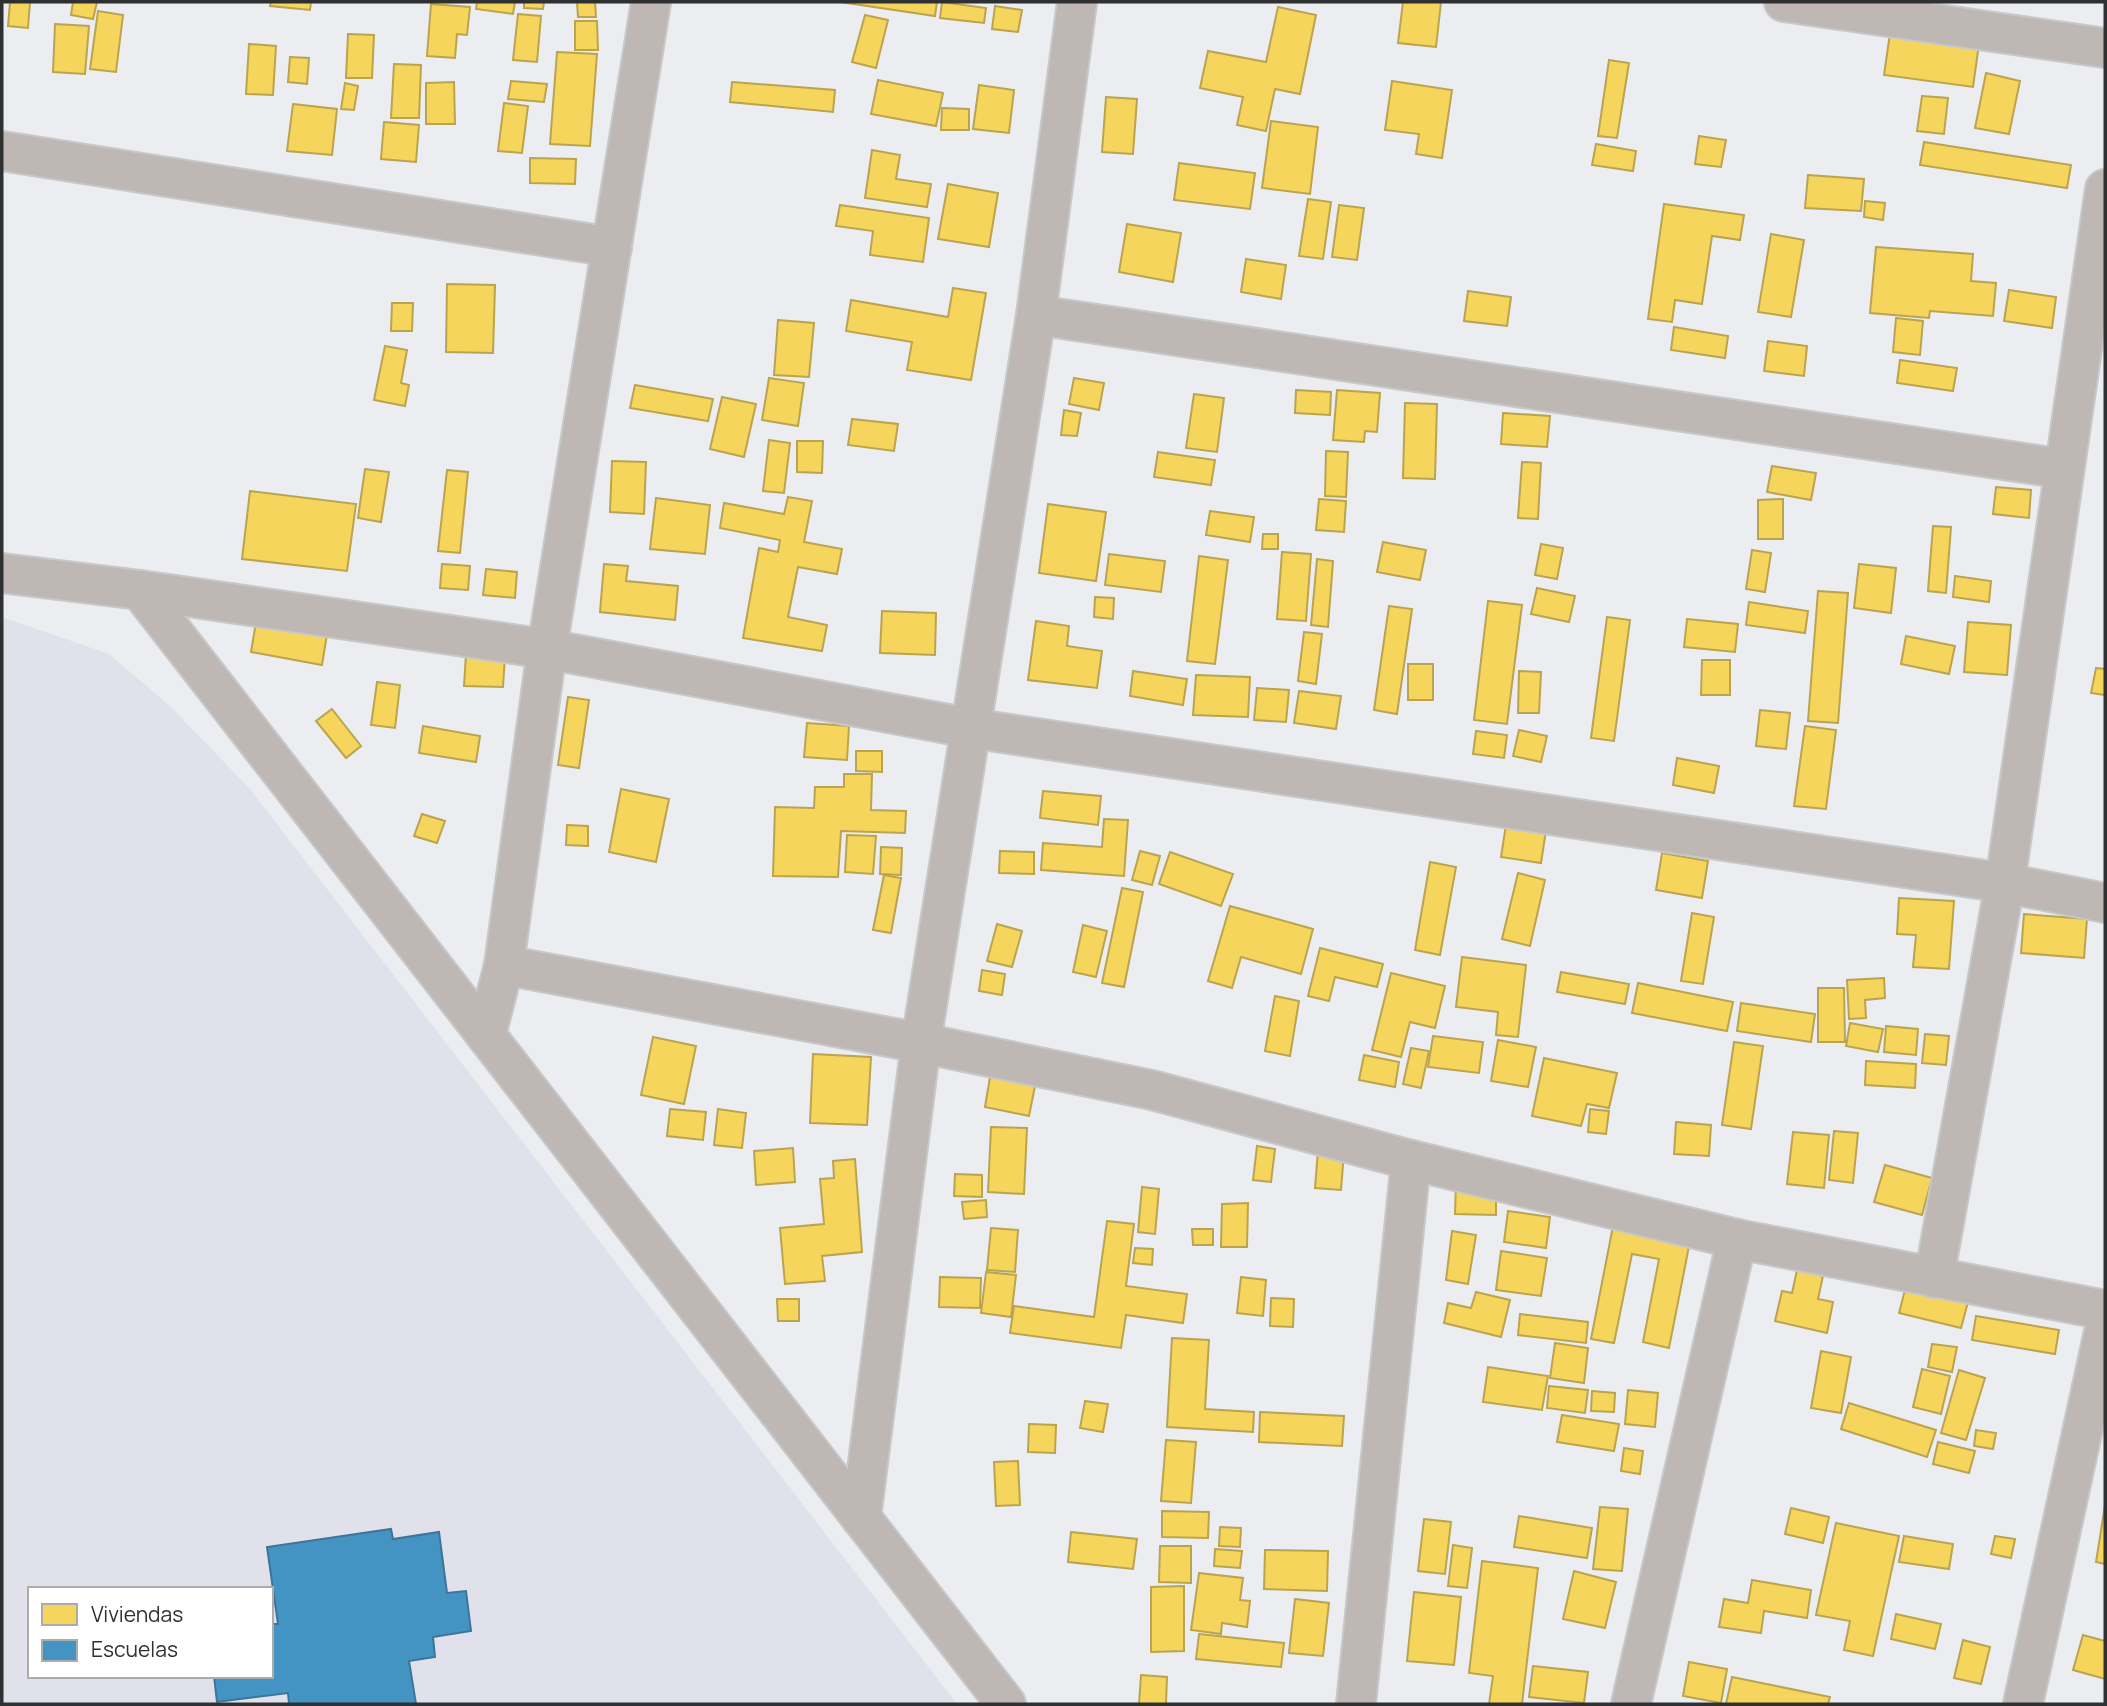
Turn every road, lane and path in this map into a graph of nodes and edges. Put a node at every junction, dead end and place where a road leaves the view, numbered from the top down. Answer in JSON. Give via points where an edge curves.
{"nodes":[{"id":1,"x":651,"y":2,"type":"edge"},
{"id":2,"x":1077,"y":2,"type":"edge"},
{"id":3,"x":1784,"y":2,"type":"edge"},
{"id":4,"x":2105,"y":48,"type":"edge"},
{"id":5,"x":2,"y":151,"type":"edge"},
{"id":6,"x":2105,"y":189,"type":"edge"},
{"id":7,"x":612,"y":247,"type":"junction"},
{"id":8,"x":1036,"y":315,"type":"junction"},
{"id":9,"x":2064,"y":469,"type":"junction"},
{"id":10,"x":2,"y":573,"type":"edge"},
{"id":11,"x":140,"y":590,"type":"junction"},
{"id":12,"x":547,"y":649,"type":"junction"},
{"id":13,"x":969,"y":728,"type":"junction"},
{"id":14,"x":2005,"y":883,"type":"junction"},
{"id":15,"x":2105,"y":903,"type":"edge"},
{"id":16,"x":504,"y":965,"type":"junction"},
{"id":17,"x":486,"y":1035,"type":"junction"},
{"id":18,"x":921,"y":1043,"type":"junction"},
{"id":19,"x":1411,"y":1160,"type":"junction"},
{"id":20,"x":1737,"y":1239,"type":"junction"},
{"id":21,"x":1934,"y":1278,"type":"junction"},
{"id":22,"x":2105,"y":1310,"type":"edge"},
{"id":23,"x":2105,"y":1327,"type":"edge"},
{"id":24,"x":861,"y":1518,"type":"junction"},
{"id":25,"x":1006,"y":1704,"type":"edge"},
{"id":26,"x":1356,"y":1704,"type":"edge"},
{"id":27,"x":1631,"y":1704,"type":"edge"},
{"id":28,"x":2023,"y":1704,"type":"edge"}],
"edges":[{"from":1,"to":7,"type":"street"},
{"from":2,"to":8,"type":"street"},
{"from":3,"to":4,"type":"street"},
{"from":5,"to":7,"type":"street"},
{"from":6,"to":9,"type":"street"},
{"from":7,"to":12,"type":"street"},
{"from":8,"to":9,"type":"street"},
{"from":8,"to":13,"type":"street"},
{"from":9,"to":14,"type":"street"},
{"from":10,"to":11,"type":"street"},
{"from":11,"to":12,"type":"street"},
{"from":11,"to":17,"type":"street"},
{"from":12,"to":13,"type":"street"},
{"from":12,"to":16,"type":"street"},
{"from":13,"to":14,"type":"street"},
{"from":13,"to":18,"type":"street"},
{"from":14,"to":15,"type":"street"},
{"from":14,"to":21,"type":"street"},
{"from":16,"to":17,"type":"street"},
{"from":16,"to":18,"type":"street"},
{"from":17,"to":24,"type":"street"},
{"from":18,"to":19,"type":"street","via":[[1152,1090]]},
{"from":18,"to":24,"type":"street"},
{"from":19,"to":20,"type":"street"},
{"from":19,"to":26,"type":"street"},
{"from":20,"to":21,"type":"street"},
{"from":20,"to":27,"type":"street"},
{"from":21,"to":22,"type":"street"},
{"from":23,"to":28,"type":"street"},
{"from":24,"to":25,"type":"street"}]}
